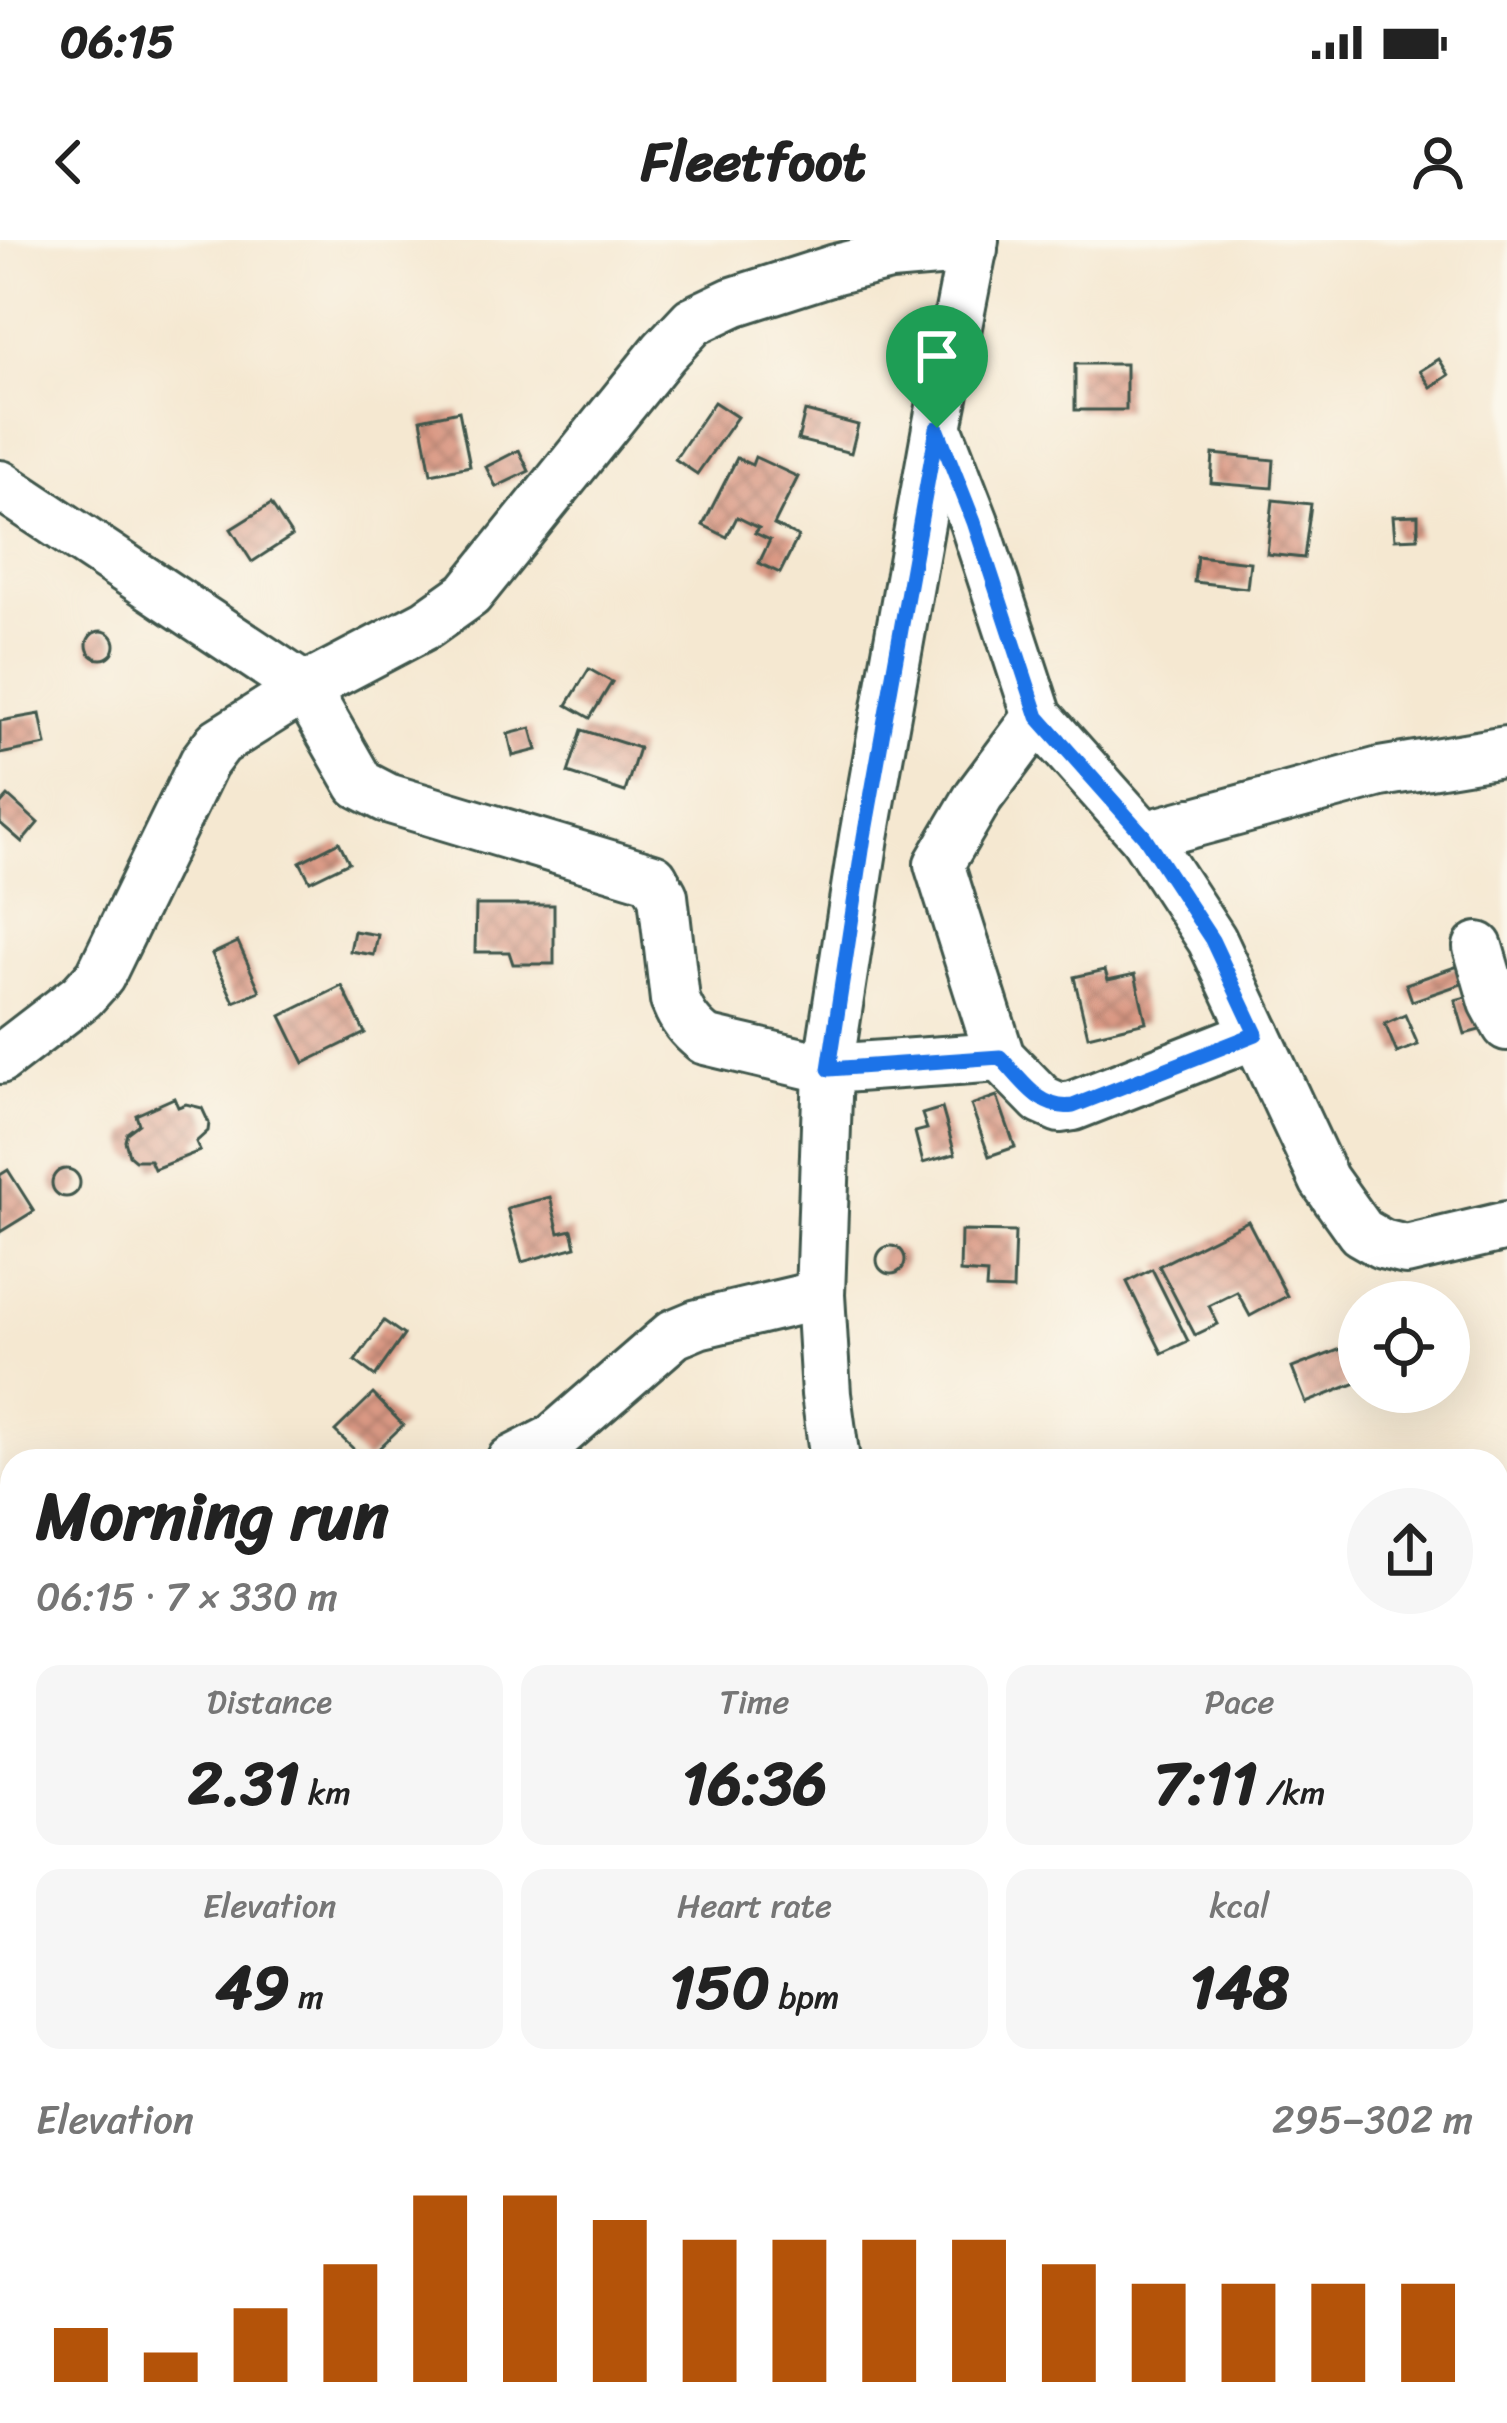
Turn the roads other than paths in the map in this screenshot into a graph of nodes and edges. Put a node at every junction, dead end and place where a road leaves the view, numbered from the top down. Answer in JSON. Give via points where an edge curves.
{"nodes":[{"id":1,"x":974,"y":244,"type":"edge"},
{"id":2,"x":937,"y":428,"type":"junction"},
{"id":3,"x":0,"y":485,"type":"edge"},
{"id":4,"x":305,"y":688,"type":"junction"},
{"id":5,"x":1038,"y":717,"type":"junction"},
{"id":6,"x":1507,"y":751,"type":"edge"},
{"id":7,"x":1144,"y":836,"type":"junction"},
{"id":8,"x":864,"y":837,"type":"junction"},
{"id":9,"x":939,"y":864,"type":"junction"},
{"id":10,"x":1478,"y":947,"type":"dead end"},
{"id":11,"x":1507,"y":1026,"type":"edge"},
{"id":12,"x":1256,"y":1034,"type":"junction"},
{"id":13,"x":1000,"y":1057,"type":"junction"},
{"id":14,"x":0,"y":1059,"type":"edge"},
{"id":15,"x":829,"y":1069,"type":"junction"},
{"id":16,"x":1507,"y":1226,"type":"edge"},
{"id":17,"x":820,"y":1295,"type":"junction"},
{"id":18,"x":534,"y":1449,"type":"edge"},
{"id":19,"x":834,"y":1449,"type":"edge"}],
"edges":[{"from":1,"to":2,"type":"street"},
{"from":1,"to":4,"type":"street","via":[[836,269],[693,321],[470,594]]},
{"from":2,"to":5,"type":"street"},
{"from":2,"to":8,"type":"street"},
{"from":3,"to":4,"type":"street"},
{"from":4,"to":14,"type":"street","via":[[219,742],[100,976]]},
{"from":4,"to":15,"type":"street","via":[[360,784],[653,878],[663,896],[675,1000],[689,1027],[705,1040]]},
{"from":5,"to":7,"type":"street"},
{"from":5,"to":9,"type":"street"},
{"from":6,"to":7,"type":"street","via":[[1380,772]]},
{"from":7,"to":12,"type":"street","via":[[1212,940]]},
{"from":8,"to":9,"type":"street"},
{"from":8,"to":15,"type":"street"},
{"from":9,"to":13,"type":"street"},
{"from":10,"to":11,"type":"street"},
{"from":12,"to":13,"type":"street","via":[[1060,1108]]},
{"from":12,"to":16,"type":"street","via":[[1324,1180],[1361,1232],[1406,1250]]},
{"from":13,"to":15,"type":"street"},
{"from":15,"to":17,"type":"street"},
{"from":17,"to":18,"type":"street","via":[[674,1334]]},
{"from":17,"to":19,"type":"street"}]}
